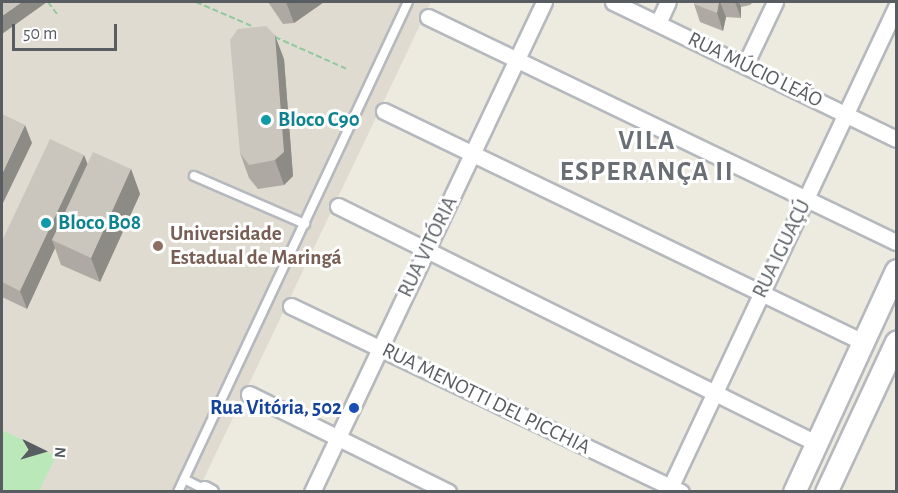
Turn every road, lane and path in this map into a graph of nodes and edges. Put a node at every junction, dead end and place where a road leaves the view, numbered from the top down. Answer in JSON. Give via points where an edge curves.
{"nodes":[{"id":1,"x":48,"y":2,"type":"edge"},
{"id":2,"x":196,"y":2,"type":"edge"},
{"id":3,"x":408,"y":2,"type":"edge"},
{"id":4,"x":544,"y":2,"type":"edge"},
{"id":5,"x":613,"y":2,"type":"edge"},
{"id":6,"x":668,"y":2,"type":"edge"},
{"id":7,"x":775,"y":2,"type":"edge"},
{"id":8,"x":897,"y":7,"type":"edge"},
{"id":9,"x":57,"y":14,"type":"dead end"},
{"id":10,"x":428,"y":17,"type":"dead end"},
{"id":11,"x":658,"y":23,"type":"junction"},
{"id":12,"x":893,"y":26,"type":"edge"},
{"id":13,"x":261,"y":30,"type":"edge"},
{"id":14,"x":271,"y":35,"type":"edge"},
{"id":15,"x":518,"y":59,"type":"junction"},
{"id":16,"x":745,"y":65,"type":"junction"},
{"id":17,"x":347,"y":69,"type":"dead end"},
{"id":18,"x":384,"y":111,"type":"dead end"},
{"id":19,"x":846,"y":114,"type":"junction"},
{"id":20,"x":897,"y":139,"type":"edge"},
{"id":21,"x":472,"y":154,"type":"junction"},
{"id":22,"x":194,"y":176,"type":"dead end"},
{"id":23,"x":807,"y":197,"type":"junction"},
{"id":24,"x":338,"y":206,"type":"dead end"},
{"id":25,"x":305,"y":224,"type":"junction"},
{"id":26,"x":897,"y":242,"type":"edge"},
{"id":27,"x":426,"y":249,"type":"junction"},
{"id":28,"x":897,"y":270,"type":"edge"},
{"id":29,"x":761,"y":293,"type":"junction"},
{"id":30,"x":291,"y":306,"type":"dead end"},
{"id":31,"x":863,"y":342,"type":"junction"},
{"id":32,"x":897,"y":342,"type":"edge"},
{"id":33,"x":380,"y":348,"type":"junction"},
{"id":34,"x":715,"y":391,"type":"junction"},
{"id":35,"x":249,"y":394,"type":"dead end"},
{"id":36,"x":337,"y":438,"type":"junction"},
{"id":37,"x":816,"y":443,"type":"junction"},
{"id":38,"x":184,"y":479,"type":"junction"},
{"id":39,"x":207,"y":490,"type":"edge"},
{"id":40,"x":673,"y":490,"type":"edge"},
{"id":41,"x":178,"y":492,"type":"edge"},
{"id":42,"x":312,"y":492,"type":"edge"},
{"id":43,"x":448,"y":492,"type":"edge"},
{"id":44,"x":794,"y":492,"type":"edge"},
{"id":45,"x":826,"y":492,"type":"edge"}],
"edges":[{"from":1,"to":9,"type":"path"},
{"from":2,"to":13,"type":"path"},
{"from":3,"to":25,"type":"lane"},
{"from":4,"to":15,"type":"street","name":"RUA VITÓRIA"},
{"from":5,"to":11,"type":"street","name":"RUA MÚCIO LEÃO"},
{"from":6,"to":11,"type":"street"},
{"from":7,"to":16,"type":"street"},
{"from":8,"to":12,"type":"street","name":"RUA IGUAÇÚ"},
{"from":10,"to":15,"type":"street"},
{"from":11,"to":16,"type":"street","name":"RUA MÚCIO LEÃO"},
{"from":12,"to":19,"type":"street","name":"RUA IGUAÇÚ"},
{"from":14,"to":17,"type":"path"},
{"from":15,"to":21,"type":"street","name":"RUA VITÓRIA"},
{"from":15,"to":23,"type":"street"},
{"from":16,"to":19,"type":"street","name":"RUA MÚCIO LEÃO"},
{"from":18,"to":21,"type":"street"},
{"from":19,"to":20,"type":"street","name":"RUA MÚCIO LEÃO"},
{"from":19,"to":23,"type":"street","name":"RUA IGUAÇÚ"},
{"from":21,"to":27,"type":"street","name":"RUA VITÓRIA"},
{"from":21,"to":29,"type":"street"},
{"from":22,"to":25,"type":"lane"},
{"from":23,"to":26,"type":"street"},
{"from":23,"to":29,"type":"street","name":"RUA IGUAÇÚ"},
{"from":24,"to":27,"type":"street"},
{"from":25,"to":38,"type":"lane"},
{"from":27,"to":33,"type":"street","name":"RUA VITÓRIA"},
{"from":27,"to":34,"type":"street"},
{"from":28,"to":31,"type":"main road"},
{"from":29,"to":31,"type":"street"},
{"from":29,"to":34,"type":"street","name":"RUA IGUAÇÚ"},
{"from":30,"to":33,"type":"street","name":"RUA MENOTTI DEL PICCHIA"},
{"from":31,"to":37,"type":"main road"},
{"from":32,"to":45,"type":"main road"},
{"from":33,"to":36,"type":"street","name":"RUA VITÓRIA"},
{"from":33,"to":40,"type":"street","name":"RUA MENOTTI DEL PICCHIA"},
{"from":34,"to":37,"type":"street"},
{"from":34,"to":40,"type":"street","name":"RUA IGUAÇÚ"},
{"from":35,"to":36,"type":"street"},
{"from":36,"to":42,"type":"street","name":"RUA VITÓRIA"},
{"from":36,"to":43,"type":"street"},
{"from":37,"to":44,"type":"main road"},
{"from":38,"to":39,"type":"lane"},
{"from":38,"to":41,"type":"lane"}]}
